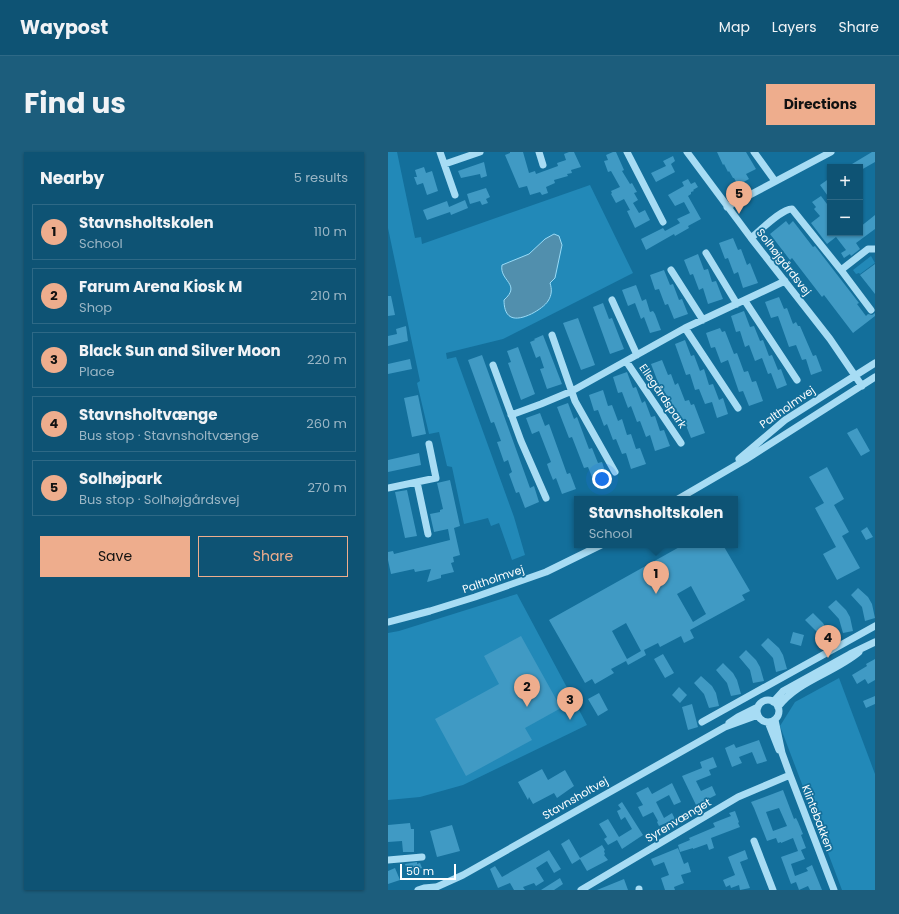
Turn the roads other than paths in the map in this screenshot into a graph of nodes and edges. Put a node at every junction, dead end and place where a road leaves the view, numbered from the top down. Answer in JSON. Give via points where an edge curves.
{"nodes":[{"id":1,"x":440,"y":152,"type":"edge"},
{"id":2,"x":480,"y":152,"type":"edge"},
{"id":3,"x":539,"y":152,"type":"edge"},
{"id":4,"x":627,"y":152,"type":"edge"},
{"id":5,"x":687,"y":152,"type":"edge"},
{"id":6,"x":754,"y":152,"type":"edge"},
{"id":7,"x":831,"y":152,"type":"edge"},
{"id":8,"x":444,"y":164,"type":"junction"},
{"id":9,"x":543,"y":165,"type":"dead end"},
{"id":10,"x":775,"y":181,"type":"junction"},
{"id":11,"x":455,"y":195,"type":"dead end"},
{"id":12,"x":727,"y":206,"type":"junction"},
{"id":13,"x":663,"y":222,"type":"dead end"},
{"id":14,"x":751,"y":238,"type":"junction"},
{"id":15,"x":875,"y":249,"type":"edge"},
{"id":16,"x":706,"y":254,"type":"dead end"},
{"id":17,"x":670,"y":270,"type":"dead end"},
{"id":18,"x":841,"y":270,"type":"junction"},
{"id":19,"x":785,"y":281,"type":"junction"},
{"id":20,"x":612,"y":300,"type":"dead end"},
{"id":21,"x":745,"y":301,"type":"junction"},
{"id":22,"x":737,"y":304,"type":"junction"},
{"id":23,"x":871,"y":310,"type":"dead end"},
{"id":24,"x":703,"y":320,"type":"junction"},
{"id":25,"x":685,"y":328,"type":"junction"},
{"id":26,"x":552,"y":335,"type":"dead end"},
{"id":27,"x":637,"y":355,"type":"junction"},
{"id":28,"x":626,"y":361,"type":"junction"},
{"id":29,"x":875,"y":363,"type":"edge"},
{"id":30,"x":493,"y":365,"type":"dead end"},
{"id":31,"x":855,"y":376,"type":"junction"},
{"id":32,"x":875,"y":377,"type":"edge"},
{"id":33,"x":797,"y":380,"type":"dead end"},
{"id":34,"x":862,"y":386,"type":"junction"},
{"id":35,"x":572,"y":391,"type":"junction"},
{"id":36,"x":738,"y":408,"type":"dead end"},
{"id":37,"x":511,"y":415,"type":"junction"},
{"id":38,"x":681,"y":443,"type":"dead end"},
{"id":39,"x":429,"y":444,"type":"dead end"},
{"id":40,"x":615,"y":472,"type":"dead end"},
{"id":41,"x":716,"y":476,"type":"junction"},
{"id":42,"x":417,"y":482,"type":"junction"},
{"id":43,"x":388,"y":488,"type":"edge"},
{"id":44,"x":683,"y":496,"type":"edge"},
{"id":45,"x":546,"y":498,"type":"dead end"},
{"id":46,"x":428,"y":534,"type":"dead end"},
{"id":47,"x":595,"y":548,"type":"edge"},
{"id":48,"x":388,"y":622,"type":"edge"},
{"id":49,"x":875,"y":626,"type":"edge"},
{"id":50,"x":875,"y":642,"type":"edge"},
{"id":51,"x":808,"y":663,"type":"junction"},
{"id":52,"x":815,"y":676,"type":"junction"},
{"id":53,"x":775,"y":704,"type":"junction"},
{"id":54,"x":758,"y":711,"type":"junction"},
{"id":55,"x":771,"y":721,"type":"junction"},
{"id":56,"x":702,"y":722,"type":"dead end"},
{"id":57,"x":790,"y":775,"type":"junction"},
{"id":58,"x":754,"y":841,"type":"dead end"},
{"id":59,"x":422,"y":857,"type":"dead end"},
{"id":60,"x":388,"y":860,"type":"edge"},
{"id":61,"x":432,"y":889,"type":"edge"},
{"id":62,"x":418,"y":890,"type":"edge"},
{"id":63,"x":581,"y":890,"type":"edge"},
{"id":64,"x":773,"y":890,"type":"edge"},
{"id":65,"x":834,"y":890,"type":"edge"}],
"edges":[{"from":1,"to":8,"type":"street"},
{"from":2,"to":8,"type":"street"},
{"from":3,"to":9,"type":"street"},
{"from":4,"to":13,"type":"street"},
{"from":5,"to":12,"type":"street","name":"Solhøjgårdsvej"},
{"from":6,"to":10,"type":"street"},
{"from":7,"to":10,"type":"street"},
{"from":8,"to":11,"type":"street"},
{"from":10,"to":12,"type":"street"},
{"from":12,"to":14,"type":"street","name":"Solhøjgårdsvej"},
{"from":14,"to":18,"type":"street","via":[[782,213],[792,209]]},
{"from":14,"to":19,"type":"street","name":"Solhøjgårdsvej"},
{"from":15,"to":18,"type":"street","via":[[868,249]]},
{"from":16,"to":22,"type":"street"},
{"from":17,"to":24,"type":"street"},
{"from":18,"to":23,"type":"street"},
{"from":19,"to":21,"type":"street","name":"Ellegårdspark"},
{"from":19,"to":31,"type":"street","name":"Solhøjgårdsvej"},
{"from":20,"to":27,"type":"street","name":"Ellegårdspark"},
{"from":21,"to":22,"type":"street","name":"Ellegårdspark"},
{"from":21,"to":33,"type":"street"},
{"from":22,"to":24,"type":"street","name":"Ellegårdspark"},
{"from":24,"to":25,"type":"street","name":"Ellegårdspark"},
{"from":25,"to":27,"type":"street","name":"Ellegårdspark"},
{"from":25,"to":36,"type":"street"},
{"from":26,"to":35,"type":"street"},
{"from":27,"to":28,"type":"street","name":"Ellegårdspark"},
{"from":28,"to":35,"type":"street","name":"Ellegårdspark"},
{"from":28,"to":38,"type":"street","name":"Ellegårdspark"},
{"from":29,"to":31,"type":"street","name":"Paltholmvej"},
{"from":30,"to":37,"type":"street"},
{"from":31,"to":34,"type":"street","name":"Solhøjgårdsvej"},
{"from":31,"to":41,"type":"street","name":"Paltholmvej","via":[[785,420]]},
{"from":32,"to":34,"type":"street","name":"Paltholmvej"},
{"from":34,"to":41,"type":"street","name":"Paltholmvej"},
{"from":35,"to":37,"type":"street","name":"Ellegårdspark"},
{"from":35,"to":40,"type":"street","via":[[575,402]]},
{"from":37,"to":45,"type":"street"},
{"from":39,"to":42,"type":"street","via":[[436,478]]},
{"from":41,"to":44,"type":"street","name":"Paltholmvej"},
{"from":42,"to":43,"type":"street"},
{"from":42,"to":46,"type":"street"},
{"from":47,"to":48,"type":"street","name":"Paltholmvej","via":[[546,572],[460,602]]},
{"from":49,"to":51,"type":"street"},
{"from":50,"to":52,"type":"street","via":[[852,658]]},
{"from":51,"to":52,"type":"street"},
{"from":51,"to":56,"type":"street"},
{"from":52,"to":53,"type":"street"},
{"from":53,"to":54,"type":"street","via":[[765,701]]},
{"from":53,"to":55,"type":"street","via":[[779,714]]},
{"from":54,"to":55,"type":"street","via":[[763,720]]},
{"from":54,"to":61,"type":"street","name":"Stavnsholtvej","via":[[738,716],[725,727],[463,875]]},
{"from":55,"to":57,"type":"street","name":"Klintebakken"},
{"from":57,"to":63,"type":"street","name":"Syrenvænget","via":[[738,797]]},
{"from":57,"to":65,"type":"street","name":"Klintebakken"},
{"from":58,"to":64,"type":"street"},
{"from":59,"to":60,"type":"street"},
{"from":61,"to":62,"type":"street","name":"Stavnsholtvej"}]}
